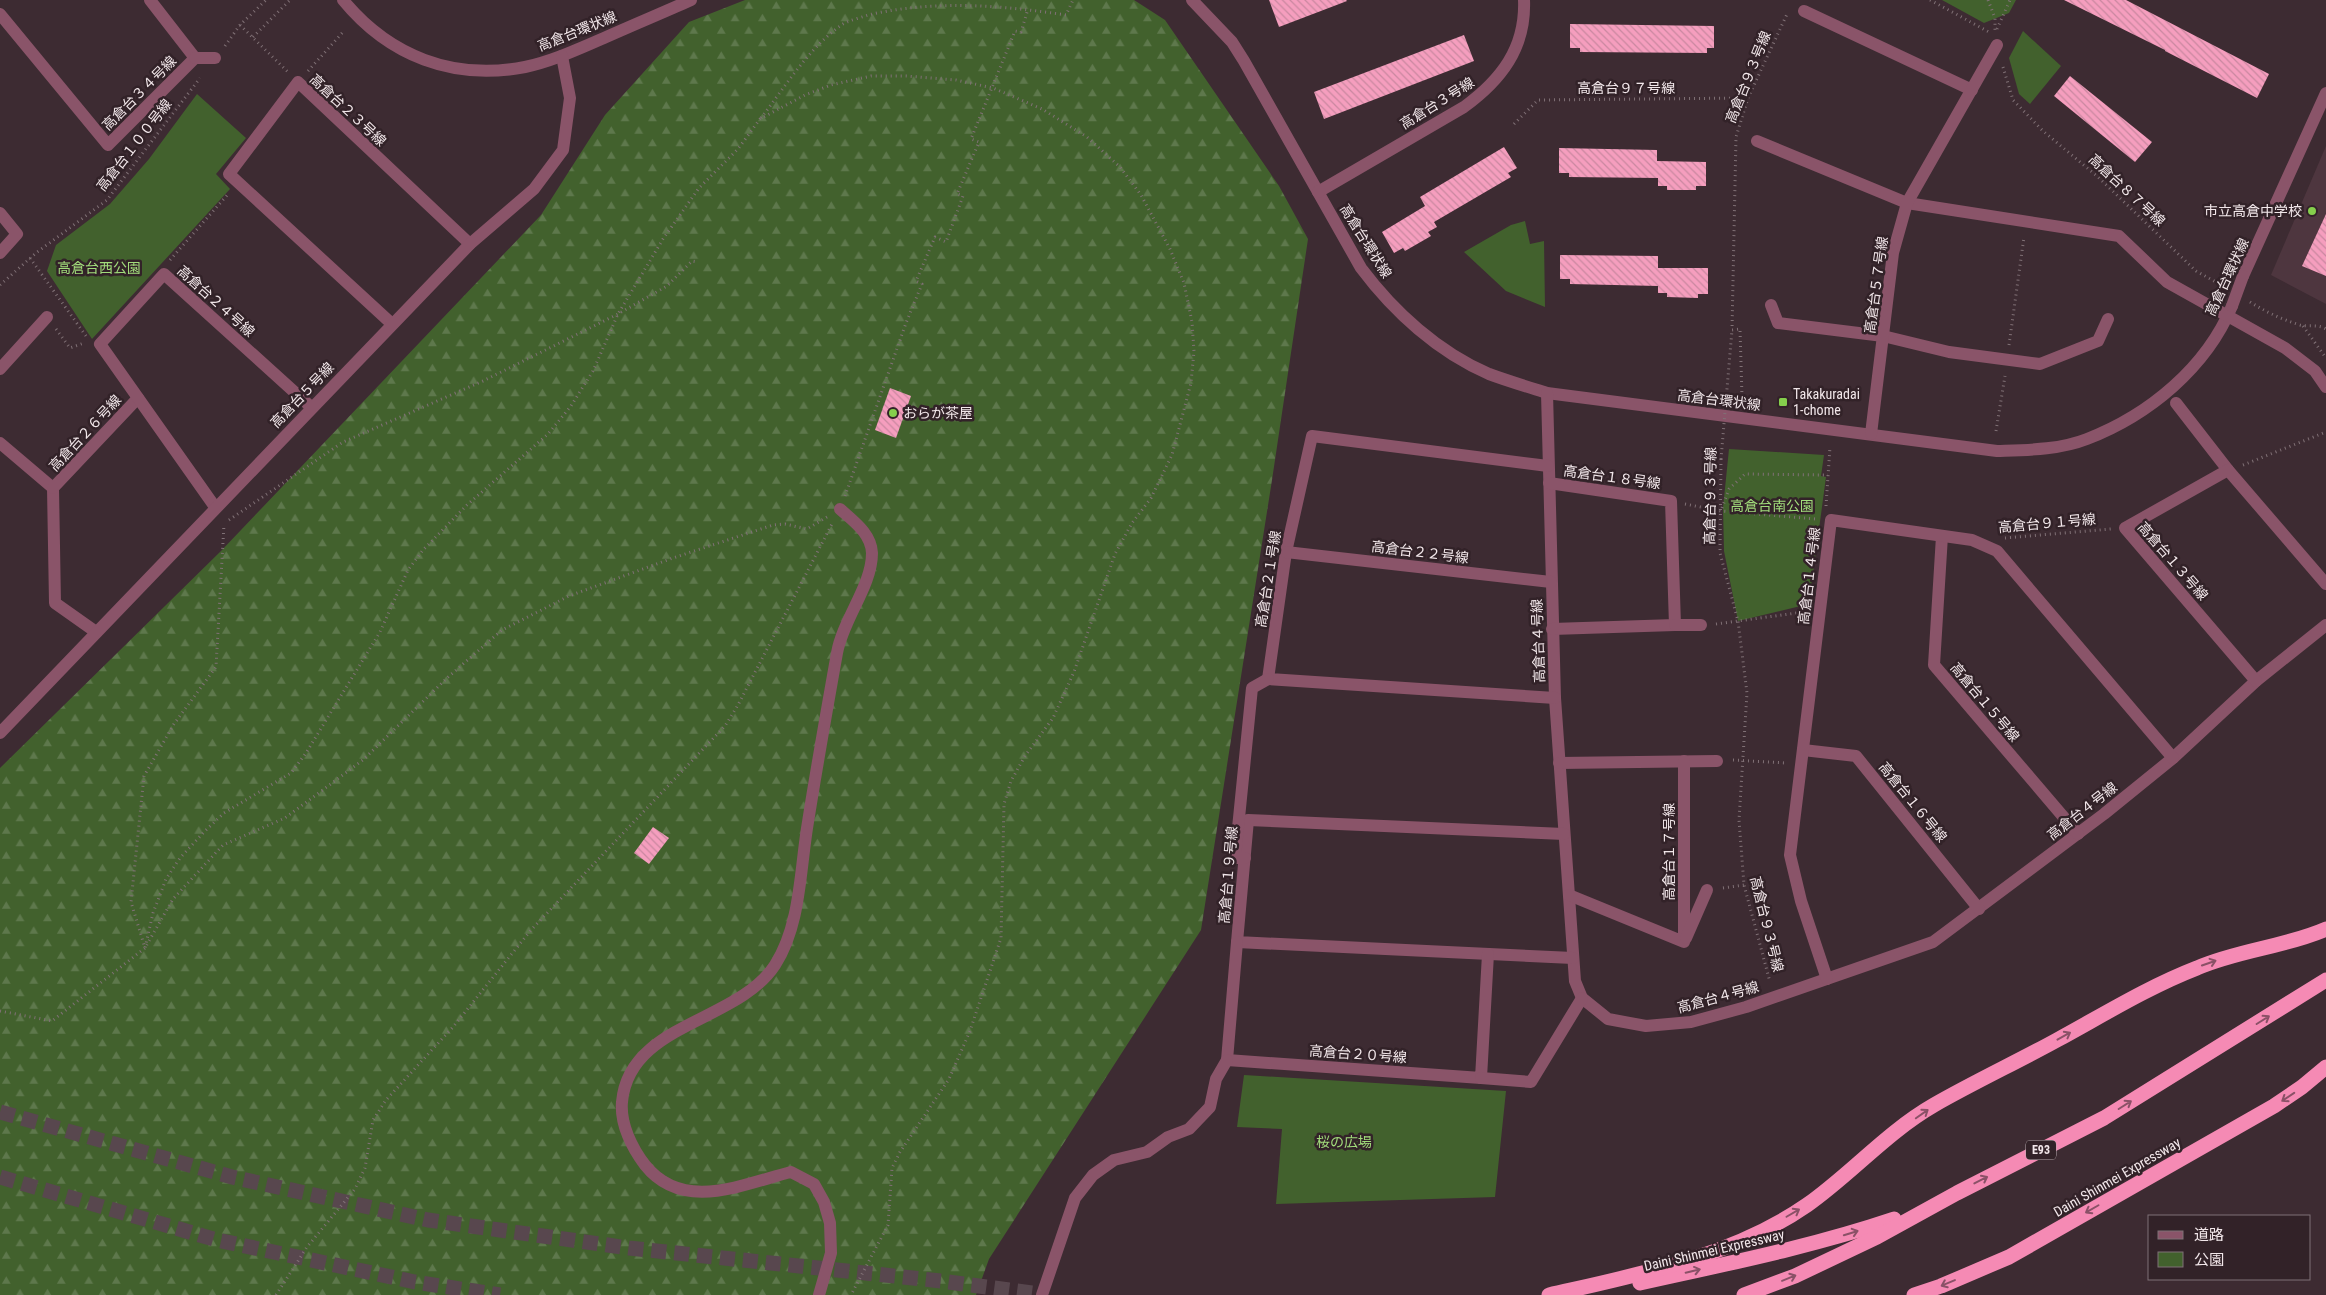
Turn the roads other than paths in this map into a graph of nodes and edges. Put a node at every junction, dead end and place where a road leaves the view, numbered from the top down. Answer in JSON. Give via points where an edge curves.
{"nodes":[{"id":1,"x":150,"y":0,"type":"edge"},
{"id":2,"x":343,"y":0,"type":"edge"},
{"id":3,"x":690,"y":0,"type":"edge"},
{"id":4,"x":1192,"y":0,"type":"edge"},
{"id":5,"x":1524,"y":0,"type":"edge"},
{"id":6,"x":1804,"y":11,"type":"dead end"},
{"id":7,"x":0,"y":14,"type":"edge"},
{"id":8,"x":1996,"y":40,"type":"road end"},
{"id":9,"x":562,"y":56,"type":"junction"},
{"id":10,"x":195,"y":58,"type":"junction"},
{"id":11,"x":215,"y":58,"type":"road end"},
{"id":12,"x":1972,"y":90,"type":"junction"},
{"id":13,"x":2326,"y":93,"type":"edge"},
{"id":14,"x":1757,"y":141,"type":"dead end"},
{"id":15,"x":1318,"y":192,"type":"junction"},
{"id":16,"x":1907,"y":203,"type":"junction"},
{"id":17,"x":0,"y":213,"type":"edge"},
{"id":18,"x":470,"y":244,"type":"junction"},
{"id":19,"x":0,"y":253,"type":"edge"},
{"id":20,"x":1771,"y":305,"type":"dead end"},
{"id":21,"x":2230,"y":310,"type":"junction"},
{"id":22,"x":47,"y":317,"type":"road end"},
{"id":23,"x":2108,"y":319,"type":"dead end"},
{"id":24,"x":392,"y":324,"type":"junction"},
{"id":25,"x":1883,"y":336,"type":"junction"},
{"id":26,"x":0,"y":369,"type":"edge"},
{"id":27,"x":2326,"y":387,"type":"edge"},
{"id":28,"x":1547,"y":393,"type":"junction"},
{"id":29,"x":138,"y":398,"type":"junction"},
{"id":30,"x":2176,"y":403,"type":"dead end"},
{"id":31,"x":311,"y":407,"type":"junction"},
{"id":32,"x":1871,"y":434,"type":"junction"},
{"id":33,"x":0,"y":443,"type":"edge"},
{"id":34,"x":1548,"y":466,"type":"junction"},
{"id":35,"x":2228,"y":470,"type":"junction"},
{"id":36,"x":1549,"y":483,"type":"junction"},
{"id":37,"x":53,"y":488,"type":"junction"},
{"id":38,"x":215,"y":507,"type":"junction"},
{"id":39,"x":840,"y":509,"type":"road end"},
{"id":40,"x":1942,"y":536,"type":"junction"},
{"id":41,"x":1286,"y":552,"type":"junction"},
{"id":42,"x":1551,"y":582,"type":"junction"},
{"id":43,"x":2326,"y":584,"type":"edge"},
{"id":44,"x":1675,"y":625,"type":"junction"},
{"id":45,"x":1701,"y":625,"type":"road end"},
{"id":46,"x":2326,"y":625,"type":"edge"},
{"id":47,"x":1552,"y":629,"type":"junction"},
{"id":48,"x":96,"y":632,"type":"junction"},
{"id":49,"x":1268,"y":679,"type":"junction"},
{"id":50,"x":2256,"y":681,"type":"junction"},
{"id":51,"x":1555,"y":698,"type":"junction"},
{"id":52,"x":0,"y":733,"type":"edge"},
{"id":53,"x":1803,"y":750,"type":"junction"},
{"id":54,"x":2173,"y":758,"type":"junction"},
{"id":55,"x":1684,"y":761,"type":"junction"},
{"id":56,"x":1717,"y":761,"type":"dead end"},
{"id":57,"x":1559,"y":763,"type":"junction"},
{"id":58,"x":1564,"y":834,"type":"junction"},
{"id":59,"x":2078,"y":834,"type":"junction"},
{"id":60,"x":1245,"y":858,"type":"junction"},
{"id":61,"x":1707,"y":890,"type":"road end"},
{"id":62,"x":1569,"y":895,"type":"junction"},
{"id":63,"x":1979,"y":910,"type":"junction"},
{"id":64,"x":2326,"y":929,"type":"edge"},
{"id":65,"x":1237,"y":942,"type":"junction"},
{"id":66,"x":1684,"y":942,"type":"junction"},
{"id":67,"x":1488,"y":954,"type":"junction"},
{"id":68,"x":1573,"y":958,"type":"junction"},
{"id":69,"x":1827,"y":979,"type":"junction"},
{"id":70,"x":2326,"y":980,"type":"edge"},
{"id":71,"x":1582,"y":998,"type":"junction"},
{"id":72,"x":1227,"y":1060,"type":"junction"},
{"id":73,"x":2326,"y":1067,"type":"edge"},
{"id":74,"x":1481,"y":1078,"type":"junction"},
{"id":75,"x":1957,"y":1192,"type":"junction"},
{"id":76,"x":819,"y":1295,"type":"edge"},
{"id":77,"x":1042,"y":1295,"type":"edge"},
{"id":78,"x":1549,"y":1295,"type":"edge"},
{"id":79,"x":1559,"y":1295,"type":"edge"},
{"id":80,"x":1744,"y":1295,"type":"edge"},
{"id":81,"x":1914,"y":1295,"type":"edge"}],
"edges":[{"from":1,"to":10,"type":"street","name":"高倉台３４号線"},
{"from":2,"to":9,"type":"street","name":"高倉台環状線","via":[[391,45],[418,59],[453,68],[489,71],[525,67]]},
{"from":3,"to":9,"type":"street","name":"高倉台環状線"},
{"from":4,"to":15,"type":"street","name":"高倉台環状線","via":[[1232,42]]},
{"from":5,"to":15,"type":"street","name":"高倉台３号線","via":[[1519,40],[1507,67],[1483,93]]},
{"from":6,"to":12,"type":"street"},
{"from":7,"to":10,"type":"street","name":"高倉台３４号線","via":[[108,145]]},
{"from":8,"to":12,"type":"street","name":"高倉台５７号線"},
{"from":9,"to":18,"type":"street","name":"高倉台５号線","via":[[570,98],[563,150],[534,189]]},
{"from":10,"to":11,"type":"street"},
{"from":12,"to":16,"type":"street","name":"高倉台５７号線"},
{"from":13,"to":21,"type":"street","name":"高倉台環状線","bridge":true},
{"from":14,"to":16,"type":"street"},
{"from":15,"to":28,"type":"street","name":"高倉台環状線","via":[[1361,268],[1406,319],[1438,344],[1489,374]]},
{"from":16,"to":21,"type":"street","via":[[2119,236],[2167,282]]},
{"from":16,"to":25,"type":"street","name":"高倉台５７号線","via":[[1893,253]]},
{"from":17,"to":19,"type":"street","via":[[17,234]]},
{"from":18,"to":24,"type":"street","name":"高倉台５号線"},
{"from":18,"to":24,"type":"street","name":"高倉台２３号線","via":[[298,82],[229,174]]},
{"from":20,"to":25,"type":"street","via":[[1778,323]]},
{"from":21,"to":27,"type":"street","via":[[2315,370]]},
{"from":21,"to":32,"type":"street","name":"高倉台環状線","via":[[2206,349],[2162,398],[2086,440],[2039,450],[1997,451]]},
{"from":22,"to":26,"type":"street"},
{"from":23,"to":25,"type":"street","via":[[2098,341],[2040,364],[1949,352]]},
{"from":24,"to":31,"type":"street","name":"高倉台５号線"},
{"from":25,"to":32,"type":"street","name":"高倉台５７号線"},
{"from":28,"to":32,"type":"street","name":"高倉台環状線"},
{"from":28,"to":34,"type":"street","name":"高倉台４号線"},
{"from":29,"to":31,"type":"street","name":"高倉台２４号線","via":[[100,344],[164,274]]},
{"from":29,"to":37,"type":"street","name":"高倉台２６号線"},
{"from":29,"to":38,"type":"street","name":"高倉台２４号線"},
{"from":30,"to":35,"type":"street"},
{"from":31,"to":38,"type":"street","name":"高倉台５号線"},
{"from":33,"to":37,"type":"street"},
{"from":34,"to":36,"type":"street","name":"高倉台４号線"},
{"from":34,"to":41,"type":"street","name":"高倉台２１号線","via":[[1312,436]]},
{"from":35,"to":43,"type":"street"},
{"from":35,"to":50,"type":"street","name":"高倉台１３号線","via":[[2125,528]]},
{"from":36,"to":42,"type":"street","name":"高倉台４号線"},
{"from":36,"to":44,"type":"street","name":"高倉台１８号線","via":[[1671,501]]},
{"from":37,"to":48,"type":"street","via":[[55,603]]},
{"from":38,"to":48,"type":"street","name":"高倉台５号線"},
{"from":39,"to":76,"type":"street","via":[[865,531],[872,551],[869,572],[843,628],[838,649],[789,938],[775,965],[759,984],[668,1036],[631,1068],[623,1093],[621,1114],[638,1156],[664,1184],[690,1191],[718,1192],[792,1172],[814,1184],[830,1223],[831,1253]]},
{"from":40,"to":53,"type":"street","name":"高倉台１４号線","via":[[1831,520]]},
{"from":40,"to":54,"type":"street","name":"高倉台１４号線","via":[[1972,540],[1998,551]]},
{"from":40,"to":59,"type":"street","name":"高倉台１５号線","via":[[1934,665]]},
{"from":41,"to":42,"type":"street","name":"高倉台２２号線"},
{"from":41,"to":49,"type":"street","name":"高倉台２１号線"},
{"from":42,"to":47,"type":"street","name":"高倉台４号線"},
{"from":44,"to":45,"type":"street"},
{"from":44,"to":47,"type":"street"},
{"from":46,"to":50,"type":"street","name":"高倉台４号線"},
{"from":47,"to":51,"type":"street","name":"高倉台４号線"},
{"from":48,"to":52,"type":"street","name":"高倉台５号線"},
{"from":49,"to":51,"type":"street"},
{"from":49,"to":60,"type":"street","via":[[1252,688],[1234,858]]},
{"from":50,"to":54,"type":"street","name":"高倉台４号線"},
{"from":51,"to":57,"type":"street","name":"高倉台４号線"},
{"from":53,"to":63,"type":"street","name":"高倉台１６号線","via":[[1856,756]]},
{"from":53,"to":69,"type":"street","name":"高倉台１４号線","via":[[1790,856]]},
{"from":54,"to":59,"type":"street","name":"高倉台４号線"},
{"from":55,"to":56,"type":"street"},
{"from":55,"to":57,"type":"street"},
{"from":55,"to":66,"type":"street","name":"高倉台１７号線"},
{"from":57,"to":58,"type":"street","name":"高倉台４号線"},
{"from":58,"to":60,"type":"street","name":"高倉台１９号線","via":[[1248,820]]},
{"from":58,"to":62,"type":"street","name":"高倉台４号線"},
{"from":59,"to":63,"type":"street","name":"高倉台４号線"},
{"from":60,"to":65,"type":"street","name":"高倉台１９号線"},
{"from":61,"to":66,"type":"street"},
{"from":62,"to":66,"type":"street"},
{"from":62,"to":68,"type":"street","name":"高倉台４号線"},
{"from":63,"to":69,"type":"street","name":"高倉台４号線","via":[[1933,942]]},
{"from":78,"to":64,"type":"highway","one_way":true,"via":[[1703,1255],[1767,1228],[1812,1201],[1932,1106],[2199,966]]},
{"from":65,"to":67,"type":"street","name":"高倉台１９号線"},
{"from":65,"to":72,"type":"street"},
{"from":67,"to":68,"type":"street","name":"高倉台１９号線"},
{"from":67,"to":74,"type":"street"},
{"from":68,"to":71,"type":"street","name":"高倉台４号線","via":[[1575,981]]},
{"from":69,"to":71,"type":"street","name":"高倉台４号線","via":[[1691,1022],[1646,1026],[1608,1019]]},
{"from":75,"to":70,"type":"highway","name":"Daini Shinmei Expressway","number":"E93","one_way":true,"via":[[2104,1118]]},
{"from":71,"to":74,"type":"street","name":"高倉台２０号線","via":[[1531,1082]]},
{"from":72,"to":74,"type":"street","name":"高倉台２０号線"},
{"from":72,"to":77,"type":"street","via":[[1216,1079],[1210,1107],[1189,1129],[1168,1137],[1147,1152],[1114,1160],[1093,1175],[1075,1198]]},
{"from":73,"to":81,"type":"highway","name":"Daini Shinmei Expressway","one_way":true,"via":[[2274,1106],[2008,1257]]},
{"from":79,"to":75,"type":"highway","name":"Daini Shinmei Expressway","number":"E93","one_way":true,"via":[[1639,1284],[1848,1234],[1902,1216]]},
{"from":80,"to":75,"type":"highway","name":"Daini Shinmei Expressway","number":"E93","one_way":true,"via":[[1795,1276]]}]}
